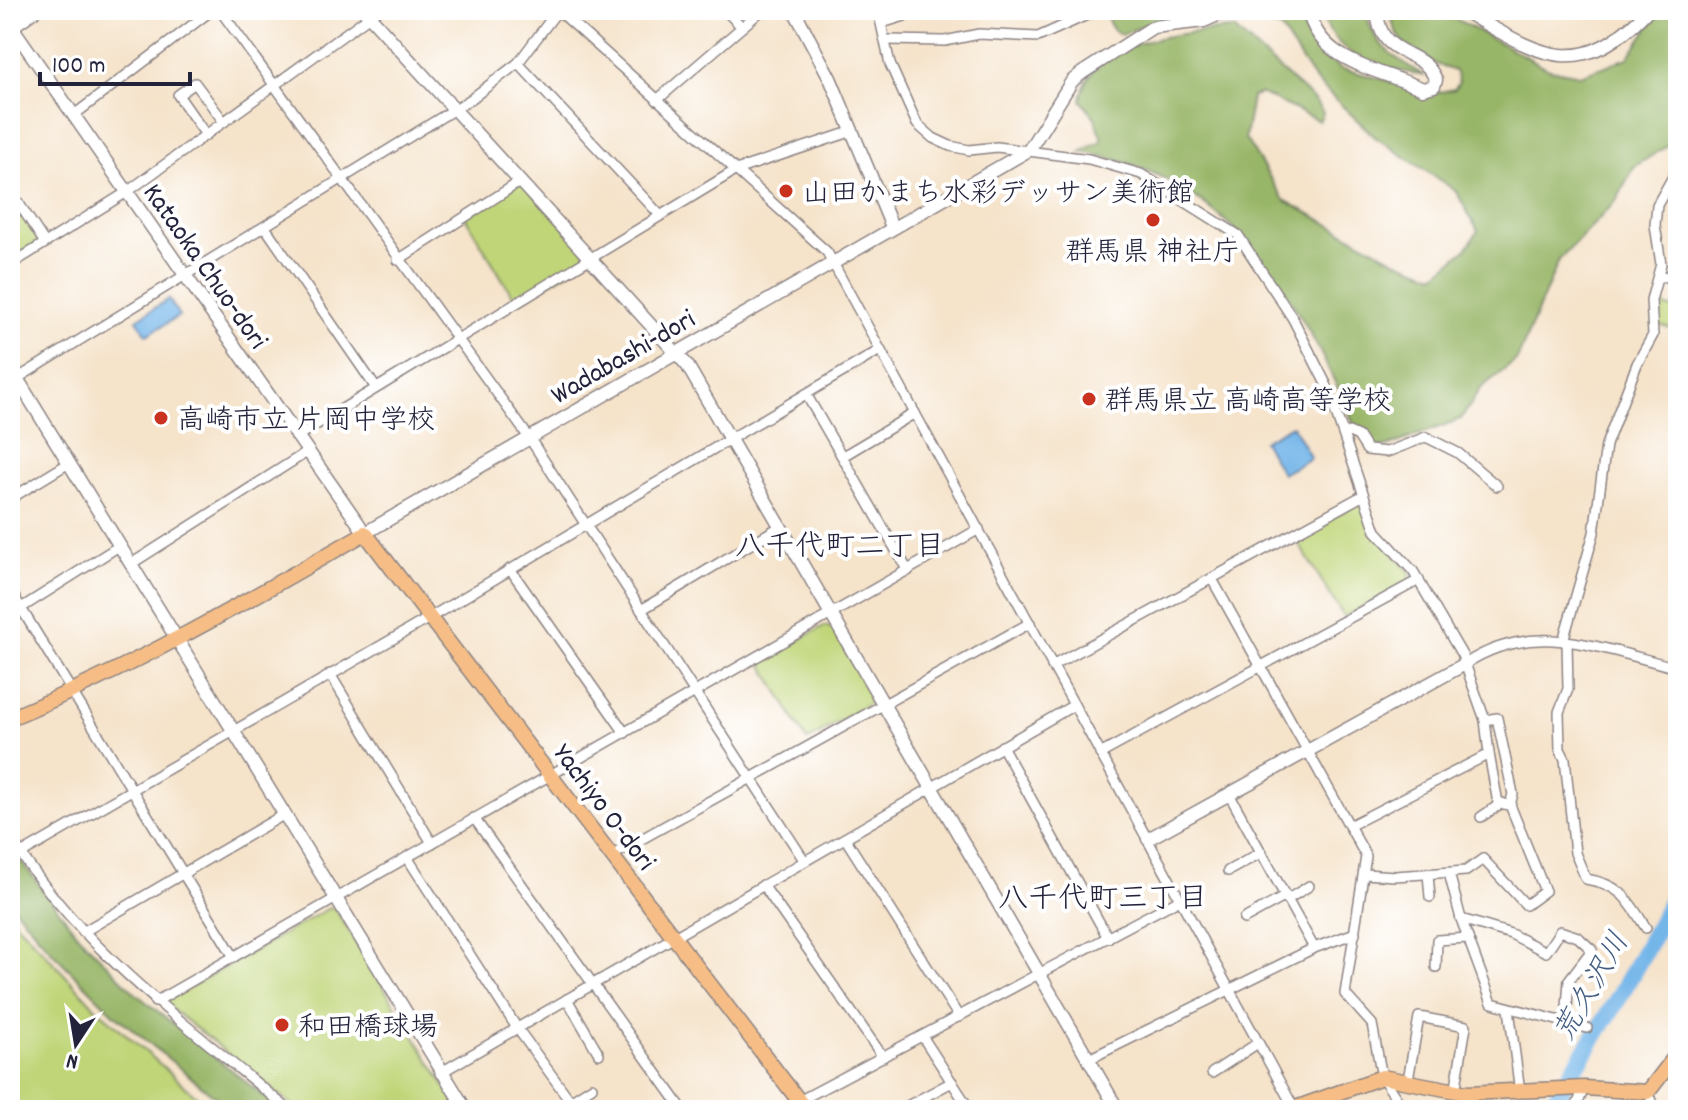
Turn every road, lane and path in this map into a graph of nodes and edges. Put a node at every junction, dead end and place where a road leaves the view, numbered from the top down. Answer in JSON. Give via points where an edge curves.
{"nodes":[{"id":1,"x":38,"y":10,"type":"edge"},
{"id":2,"x":212,"y":10,"type":"edge"},
{"id":3,"x":220,"y":10,"type":"edge"},
{"id":4,"x":558,"y":10,"type":"edge"},
{"id":5,"x":725,"y":10,"type":"edge"},
{"id":6,"x":762,"y":10,"type":"edge"},
{"id":7,"x":794,"y":10,"type":"edge"},
{"id":8,"x":878,"y":10,"type":"edge"},
{"id":9,"x":924,"y":10,"type":"edge"},
{"id":10,"x":1229,"y":10,"type":"edge"},
{"id":11,"x":1308,"y":10,"type":"edge"},
{"id":12,"x":1377,"y":10,"type":"edge"},
{"id":13,"x":1462,"y":10,"type":"edge"},
{"id":14,"x":1648,"y":10,"type":"edge"},
{"id":15,"x":371,"y":12,"type":"edge"},
{"id":16,"x":1087,"y":15,"type":"dead end"},
{"id":17,"x":882,"y":23,"type":"junction"},
{"id":18,"x":741,"y":26,"type":"junction"},
{"id":19,"x":11,"y":27,"type":"edge"},
{"id":20,"x":886,"y":40,"type":"junction"},
{"id":21,"x":518,"y":63,"type":"junction"},
{"id":22,"x":273,"y":87,"type":"junction"},
{"id":23,"x":657,"y":100,"type":"junction"},
{"id":24,"x":456,"y":108,"type":"junction"},
{"id":25,"x":74,"y":115,"type":"junction"},
{"id":26,"x":224,"y":122,"type":"junction"},
{"id":27,"x":853,"y":131,"type":"junction"},
{"id":28,"x":206,"y":135,"type":"junction"},
{"id":29,"x":1029,"y":150,"type":"junction"},
{"id":30,"x":1678,"y":168,"type":"edge"},
{"id":31,"x":736,"y":170,"type":"junction"},
{"id":32,"x":340,"y":181,"type":"junction"},
{"id":33,"x":521,"y":181,"type":"junction"},
{"id":34,"x":10,"y":190,"type":"edge"},
{"id":35,"x":127,"y":192,"type":"junction"},
{"id":36,"x":659,"y":214,"type":"junction"},
{"id":37,"x":265,"y":227,"type":"junction"},
{"id":38,"x":892,"y":227,"type":"junction"},
{"id":39,"x":45,"y":243,"type":"junction"},
{"id":40,"x":592,"y":257,"type":"junction"},
{"id":41,"x":398,"y":260,"type":"junction"},
{"id":42,"x":833,"y":262,"type":"junction"},
{"id":43,"x":10,"y":265,"type":"edge"},
{"id":44,"x":184,"y":274,"type":"junction"},
{"id":45,"x":1678,"y":276,"type":"edge"},
{"id":46,"x":1659,"y":277,"type":"junction"},
{"id":47,"x":457,"y":340,"type":"junction"},
{"id":48,"x":880,"y":350,"type":"junction"},
{"id":49,"x":676,"y":354,"type":"junction"},
{"id":50,"x":10,"y":367,"type":"edge"},
{"id":51,"x":14,"y":381,"type":"edge"},
{"id":52,"x":376,"y":388,"type":"junction"},
{"id":53,"x":806,"y":394,"type":"junction"},
{"id":54,"x":915,"y":413,"type":"junction"},
{"id":55,"x":1345,"y":434,"type":"junction"},
{"id":56,"x":296,"y":437,"type":"junction"},
{"id":57,"x":530,"y":439,"type":"junction"},
{"id":58,"x":731,"y":439,"type":"junction"},
{"id":59,"x":307,"y":452,"type":"junction"},
{"id":60,"x":843,"y":456,"type":"junction"},
{"id":61,"x":69,"y":463,"type":"junction"},
{"id":62,"x":1497,"y":486,"type":"dead end"},
{"id":63,"x":1362,"y":496,"type":"junction"},
{"id":64,"x":10,"y":499,"type":"edge"},
{"id":65,"x":586,"y":525,"type":"junction"},
{"id":66,"x":781,"y":526,"type":"junction"},
{"id":67,"x":979,"y":529,"type":"junction"},
{"id":68,"x":365,"y":533,"type":"junction"},
{"id":69,"x":119,"y":546,"type":"junction"},
{"id":70,"x":131,"y":564,"type":"junction"},
{"id":71,"x":510,"y":569,"type":"junction"},
{"id":72,"x":908,"y":571,"type":"junction"},
{"id":73,"x":1212,"y":579,"type":"junction"},
{"id":74,"x":1419,"y":580,"type":"junction"},
{"id":75,"x":10,"y":590,"type":"edge"},
{"id":76,"x":21,"y":608,"type":"junction"},
{"id":77,"x":641,"y":610,"type":"junction"},
{"id":78,"x":10,"y":615,"type":"edge"},
{"id":79,"x":832,"y":615,"type":"junction"},
{"id":80,"x":429,"y":618,"type":"junction"},
{"id":81,"x":1030,"y":623,"type":"junction"},
{"id":82,"x":177,"y":640,"type":"junction"},
{"id":83,"x":1565,"y":641,"type":"junction"},
{"id":84,"x":1465,"y":664,"type":"junction"},
{"id":85,"x":1052,"y":666,"type":"junction"},
{"id":86,"x":1260,"y":666,"type":"junction"},
{"id":87,"x":1678,"y":668,"type":"edge"},
{"id":88,"x":330,"y":674,"type":"junction"},
{"id":89,"x":73,"y":692,"type":"junction"},
{"id":90,"x":695,"y":693,"type":"junction"},
{"id":91,"x":884,"y":705,"type":"junction"},
{"id":92,"x":1074,"y":705,"type":"junction"},
{"id":93,"x":10,"y":718,"type":"edge"},
{"id":94,"x":1485,"y":720,"type":"junction"},
{"id":95,"x":233,"y":731,"type":"junction"},
{"id":96,"x":625,"y":733,"type":"junction"},
{"id":97,"x":1002,"y":746,"type":"junction"},
{"id":98,"x":1308,"y":751,"type":"junction"},
{"id":99,"x":1100,"y":754,"type":"junction"},
{"id":100,"x":1489,"y":754,"type":"junction"},
{"id":101,"x":550,"y":775,"type":"junction"},
{"id":102,"x":751,"y":778,"type":"junction"},
{"id":103,"x":931,"y":787,"type":"junction"},
{"id":104,"x":132,"y":789,"type":"junction"},
{"id":105,"x":1229,"y":794,"type":"junction"},
{"id":106,"x":1506,"y":804,"type":"junction"},
{"id":107,"x":283,"y":815,"type":"junction"},
{"id":108,"x":1481,"y":817,"type":"dead end"},
{"id":109,"x":474,"y":818,"type":"junction"},
{"id":110,"x":1349,"y":826,"type":"junction"},
{"id":111,"x":10,"y":837,"type":"edge"},
{"id":112,"x":845,"y":838,"type":"junction"},
{"id":113,"x":1148,"y":839,"type":"junction"},
{"id":114,"x":432,"y":843,"type":"junction"},
{"id":115,"x":1262,"y":852,"type":"junction"},
{"id":116,"x":21,"y":854,"type":"junction"},
{"id":117,"x":611,"y":856,"type":"junction"},
{"id":118,"x":407,"y":857,"type":"junction"},
{"id":119,"x":804,"y":860,"type":"junction"},
{"id":120,"x":1228,"y":871,"type":"dead end"},
{"id":121,"x":1449,"y":873,"type":"junction"},
{"id":122,"x":183,"y":874,"type":"junction"},
{"id":123,"x":1364,"y":874,"type":"junction"},
{"id":124,"x":1428,"y":874,"type":"junction"},
{"id":125,"x":763,"y":885,"type":"junction"},
{"id":126,"x":1309,"y":886,"type":"dead end"},
{"id":127,"x":1287,"y":897,"type":"junction"},
{"id":128,"x":1430,"y":897,"type":"dead end"},
{"id":129,"x":334,"y":899,"type":"junction"},
{"id":130,"x":1180,"y":899,"type":"junction"},
{"id":131,"x":1244,"y":919,"type":"dead end"},
{"id":132,"x":1461,"y":919,"type":"junction"},
{"id":133,"x":1646,"y":928,"type":"dead end"},
{"id":134,"x":83,"y":932,"type":"junction"},
{"id":135,"x":1355,"y":933,"type":"junction"},
{"id":136,"x":674,"y":937,"type":"junction"},
{"id":137,"x":1108,"y":938,"type":"junction"},
{"id":138,"x":1468,"y":938,"type":"junction"},
{"id":139,"x":1314,"y":948,"type":"junction"},
{"id":140,"x":234,"y":957,"type":"junction"},
{"id":141,"x":1436,"y":967,"type":"dead end"},
{"id":142,"x":1040,"y":974,"type":"junction"},
{"id":143,"x":591,"y":985,"type":"junction"},
{"id":144,"x":1229,"y":990,"type":"junction"},
{"id":145,"x":567,"y":999,"type":"junction"},
{"id":146,"x":155,"y":1002,"type":"junction"},
{"id":147,"x":1509,"y":1009,"type":"junction"},
{"id":148,"x":959,"y":1017,"type":"junction"},
{"id":149,"x":1566,"y":1021,"type":"junction"},
{"id":150,"x":517,"y":1028,"type":"junction"},
{"id":151,"x":1587,"y":1028,"type":"dead end"},
{"id":152,"x":922,"y":1036,"type":"junction"},
{"id":153,"x":1258,"y":1043,"type":"junction"},
{"id":154,"x":1678,"y":1053,"type":"edge"},
{"id":155,"x":599,"y":1054,"type":"dead end"},
{"id":156,"x":883,"y":1057,"type":"junction"},
{"id":157,"x":1089,"y":1059,"type":"junction"},
{"id":158,"x":440,"y":1073,"type":"junction"},
{"id":159,"x":1212,"y":1073,"type":"dead end"},
{"id":160,"x":1382,"y":1077,"type":"junction"},
{"id":161,"x":1408,"y":1080,"type":"junction"},
{"id":162,"x":952,"y":1082,"type":"junction"},
{"id":163,"x":592,"y":1087,"type":"dead end"},
{"id":164,"x":1582,"y":1089,"type":"junction"},
{"id":165,"x":1455,"y":1092,"type":"junction"},
{"id":166,"x":1520,"y":1092,"type":"junction"},
{"id":167,"x":1648,"y":1092,"type":"junction"},
{"id":168,"x":570,"y":1101,"type":"junction"},
{"id":169,"x":803,"y":1106,"type":"edge"},
{"id":170,"x":1293,"y":1109,"type":"edge"},
{"id":171,"x":289,"y":1110,"type":"edge"},
{"id":172,"x":466,"y":1110,"type":"edge"},
{"id":173,"x":577,"y":1110,"type":"edge"},
{"id":174,"x":683,"y":1110,"type":"edge"},
{"id":175,"x":782,"y":1110,"type":"edge"},
{"id":176,"x":900,"y":1110,"type":"edge"},
{"id":177,"x":970,"y":1110,"type":"edge"},
{"id":178,"x":1118,"y":1110,"type":"edge"},
{"id":179,"x":1404,"y":1110,"type":"edge"},
{"id":180,"x":1575,"y":1110,"type":"edge"},
{"id":181,"x":1656,"y":1110,"type":"edge"}],
"edges":[{"from":1,"to":19,"type":"street"},
{"from":2,"to":25,"type":"street"},
{"from":3,"to":22,"type":"street"},
{"from":4,"to":21,"type":"street"},
{"from":4,"to":23,"type":"street"},
{"from":5,"to":18,"type":"street"},
{"from":6,"to":18,"type":"street"},
{"from":7,"to":27,"type":"street"},
{"from":8,"to":17,"type":"street"},
{"from":9,"to":17,"type":"street"},
{"from":10,"to":29,"type":"street","name":"Wadabashi-dori","via":[[1204,21],[1153,27],[1082,73]]},
{"from":11,"to":12,"type":"street","via":[[1331,50],[1343,58],[1423,89],[1434,86],[1428,66],[1381,36]]},
{"from":13,"to":14,"type":"street","via":[[1561,58],[1600,50]]},
{"from":15,"to":22,"type":"street"},
{"from":15,"to":24,"type":"street"},
{"from":16,"to":20,"type":"street","via":[[1038,37],[979,34],[945,41]]},
{"from":17,"to":20,"type":"street"},
{"from":18,"to":23,"type":"street"},
{"from":19,"to":25,"type":"street","name":"Kataoka Chuo-dori"},
{"from":20,"to":29,"type":"street","via":[[890,64],[917,124],[933,138],[969,150]]},
{"from":21,"to":24,"type":"street"},
{"from":21,"to":36,"type":"street"},
{"from":22,"to":26,"type":"street"},
{"from":22,"to":32,"type":"street"},
{"from":23,"to":31,"type":"street"},
{"from":24,"to":32,"type":"street"},
{"from":24,"to":33,"type":"street"},
{"from":25,"to":35,"type":"street","name":"Kataoka Chuo-dori"},
{"from":26,"to":28,"type":"street"},
{"from":26,"to":28,"type":"street","via":[[195,83],[178,95]]},
{"from":27,"to":31,"type":"street"},
{"from":27,"to":38,"type":"street"},
{"from":28,"to":35,"type":"street"},
{"from":29,"to":38,"type":"street","name":"Wadabashi-dori"},
{"from":29,"to":55,"type":"street","via":[[1141,174],[1238,235],[1293,319]]},
{"from":30,"to":46,"type":"street","via":[[1657,205]]},
{"from":31,"to":36,"type":"street"},
{"from":31,"to":42,"type":"street"},
{"from":32,"to":37,"type":"street"},
{"from":32,"to":41,"type":"street"},
{"from":33,"to":40,"type":"street"},
{"from":33,"to":41,"type":"street"},
{"from":34,"to":39,"type":"street"},
{"from":35,"to":39,"type":"street"},
{"from":35,"to":44,"type":"street","name":"Kataoka Chuo-dori"},
{"from":36,"to":40,"type":"street"},
{"from":37,"to":44,"type":"street"},
{"from":37,"to":52,"type":"street"},
{"from":38,"to":42,"type":"street","name":"Wadabashi-dori"},
{"from":39,"to":43,"type":"street"},
{"from":40,"to":47,"type":"street"},
{"from":40,"to":49,"type":"street"},
{"from":41,"to":47,"type":"street"},
{"from":42,"to":48,"type":"street"},
{"from":42,"to":49,"type":"street","name":"Wadabashi-dori"},
{"from":44,"to":51,"type":"street"},
{"from":44,"to":56,"type":"street","name":"Kataoka Chuo-dori"},
{"from":45,"to":46,"type":"street"},
{"from":46,"to":83,"type":"street","via":[[1651,300],[1653,335],[1606,445],[1594,533]]},
{"from":47,"to":52,"type":"street"},
{"from":47,"to":57,"type":"street"},
{"from":48,"to":53,"type":"street"},
{"from":48,"to":54,"type":"street"},
{"from":49,"to":57,"type":"street","name":"Wadabashi-dori"},
{"from":49,"to":58,"type":"street"},
{"from":50,"to":51,"type":"street"},
{"from":51,"to":61,"type":"street"},
{"from":52,"to":56,"type":"street"},
{"from":53,"to":58,"type":"street"},
{"from":53,"to":60,"type":"street"},
{"from":54,"to":60,"type":"street"},
{"from":54,"to":67,"type":"street"},
{"from":55,"to":62,"type":"street","via":[[1358,436],[1367,450],[1387,452],[1426,437],[1458,453]]},
{"from":55,"to":63,"type":"street"},
{"from":56,"to":59,"type":"street","name":"Kataoka Chuo-dori"},
{"from":57,"to":65,"type":"street"},
{"from":57,"to":68,"type":"street","name":"Wadabashi-dori"},
{"from":58,"to":65,"type":"street"},
{"from":58,"to":66,"type":"street"},
{"from":59,"to":68,"type":"street","name":"Kataoka Chuo-dori"},
{"from":59,"to":70,"type":"street"},
{"from":60,"to":72,"type":"street"},
{"from":61,"to":64,"type":"street"},
{"from":61,"to":69,"type":"street"},
{"from":63,"to":73,"type":"street"},
{"from":63,"to":74,"type":"street","via":[[1376,531]]},
{"from":65,"to":71,"type":"street"},
{"from":65,"to":77,"type":"street"},
{"from":66,"to":77,"type":"street"},
{"from":66,"to":79,"type":"street"},
{"from":67,"to":72,"type":"street"},
{"from":67,"to":81,"type":"street"},
{"from":68,"to":80,"type":"main road","name":"Yachiyo O-dori"},
{"from":68,"to":82,"type":"main road","name":"Wadabashi-dori"},
{"from":69,"to":70,"type":"street"},
{"from":69,"to":76,"type":"street"},
{"from":70,"to":82,"type":"street"},
{"from":71,"to":80,"type":"street"},
{"from":71,"to":96,"type":"street"},
{"from":72,"to":79,"type":"street"},
{"from":73,"to":85,"type":"street"},
{"from":73,"to":86,"type":"street"},
{"from":74,"to":84,"type":"street"},
{"from":74,"to":86,"type":"street"},
{"from":75,"to":76,"type":"street"},
{"from":76,"to":78,"type":"street"},
{"from":76,"to":89,"type":"street"},
{"from":77,"to":90,"type":"street"},
{"from":79,"to":90,"type":"street"},
{"from":79,"to":91,"type":"street"},
{"from":80,"to":88,"type":"street"},
{"from":80,"to":101,"type":"main road","name":"Yachiyo O-dori"},
{"from":81,"to":85,"type":"street"},
{"from":81,"to":91,"type":"street"},
{"from":82,"to":89,"type":"main road","name":"Wadabashi-dori"},
{"from":82,"to":95,"type":"street"},
{"from":83,"to":84,"type":"street","via":[[1503,643]]},
{"from":83,"to":87,"type":"street"},
{"from":83,"to":133,"type":"street","via":[[1568,689],[1559,712],[1560,749],[1575,853],[1586,879],[1622,893]]},
{"from":84,"to":94,"type":"street"},
{"from":84,"to":98,"type":"street"},
{"from":85,"to":92,"type":"street"},
{"from":86,"to":98,"type":"street"},
{"from":86,"to":99,"type":"street"},
{"from":88,"to":95,"type":"street"},
{"from":88,"to":114,"type":"street"},
{"from":89,"to":93,"type":"main road","name":"Wadabashi-dori"},
{"from":89,"to":104,"type":"street"},
{"from":90,"to":96,"type":"street"},
{"from":90,"to":102,"type":"street"},
{"from":91,"to":102,"type":"street"},
{"from":91,"to":103,"type":"street"},
{"from":92,"to":97,"type":"street"},
{"from":92,"to":99,"type":"street"},
{"from":94,"to":100,"type":"street"},
{"from":94,"to":106,"type":"street","via":[[1497,718],[1513,794]]},
{"from":95,"to":104,"type":"street"},
{"from":95,"to":107,"type":"street"},
{"from":96,"to":101,"type":"street"},
{"from":97,"to":103,"type":"street"},
{"from":97,"to":137,"type":"street"},
{"from":98,"to":105,"type":"street"},
{"from":98,"to":110,"type":"street"},
{"from":99,"to":113,"type":"street"},
{"from":100,"to":106,"type":"street","via":[[1498,803]]},
{"from":100,"to":110,"type":"street"},
{"from":101,"to":109,"type":"street"},
{"from":101,"to":117,"type":"main road","name":"Yachiyo O-dori"},
{"from":102,"to":117,"type":"street"},
{"from":102,"to":119,"type":"street"},
{"from":103,"to":112,"type":"street"},
{"from":103,"to":142,"type":"street"},
{"from":104,"to":116,"type":"street"},
{"from":104,"to":122,"type":"street"},
{"from":105,"to":113,"type":"street"},
{"from":105,"to":115,"type":"street"},
{"from":106,"to":108,"type":"street"},
{"from":106,"to":121,"type":"street","via":[[1545,891],[1526,905],[1483,859],[1466,871]]},
{"from":107,"to":122,"type":"street"},
{"from":107,"to":129,"type":"street"},
{"from":109,"to":114,"type":"street"},
{"from":109,"to":143,"type":"street"},
{"from":110,"to":123,"type":"street","via":[[1366,856]]},
{"from":111,"to":116,"type":"street"},
{"from":112,"to":119,"type":"street"},
{"from":112,"to":148,"type":"street"},
{"from":113,"to":130,"type":"street"},
{"from":114,"to":118,"type":"street"},
{"from":115,"to":120,"type":"street"},
{"from":115,"to":127,"type":"street"},
{"from":116,"to":134,"type":"street"},
{"from":117,"to":136,"type":"main road","name":"Yachiyo O-dori"},
{"from":118,"to":129,"type":"street"},
{"from":118,"to":150,"type":"street"},
{"from":119,"to":125,"type":"street"},
{"from":121,"to":124,"type":"street"},
{"from":121,"to":132,"type":"street"},
{"from":122,"to":134,"type":"street"},
{"from":122,"to":140,"type":"street"},
{"from":123,"to":124,"type":"street"},
{"from":123,"to":135,"type":"street"},
{"from":124,"to":128,"type":"street"},
{"from":125,"to":136,"type":"street"},
{"from":125,"to":156,"type":"street"},
{"from":126,"to":127,"type":"street"},
{"from":127,"to":131,"type":"street"},
{"from":127,"to":139,"type":"street"},
{"from":129,"to":140,"type":"street"},
{"from":129,"to":158,"type":"street"},
{"from":130,"to":137,"type":"street"},
{"from":130,"to":144,"type":"street"},
{"from":132,"to":138,"type":"street"},
{"from":132,"to":149,"type":"street","via":[[1511,934],[1546,952],[1560,931],[1586,943],[1592,950],[1569,980]]},
{"from":134,"to":146,"type":"street"},
{"from":135,"to":139,"type":"street"},
{"from":135,"to":160,"type":"street","via":[[1345,994],[1373,1026]]},
{"from":136,"to":143,"type":"street"},
{"from":136,"to":169,"type":"main road","name":"Yachiyo O-dori"},
{"from":137,"to":142,"type":"street"},
{"from":138,"to":141,"type":"street","via":[[1437,940]]},
{"from":138,"to":147,"type":"street","via":[[1492,1003]]},
{"from":139,"to":144,"type":"street"},
{"from":140,"to":146,"type":"street"},
{"from":142,"to":148,"type":"street"},
{"from":142,"to":157,"type":"street"},
{"from":143,"to":145,"type":"street"},
{"from":143,"to":174,"type":"street"},
{"from":144,"to":153,"type":"street"},
{"from":144,"to":157,"type":"street"},
{"from":145,"to":150,"type":"street"},
{"from":145,"to":155,"type":"street"},
{"from":146,"to":171,"type":"street"},
{"from":147,"to":149,"type":"street"},
{"from":147,"to":166,"type":"street"},
{"from":148,"to":152,"type":"street"},
{"from":149,"to":151,"type":"street"},
{"from":150,"to":158,"type":"street"},
{"from":150,"to":168,"type":"street"},
{"from":152,"to":156,"type":"street"},
{"from":152,"to":162,"type":"street"},
{"from":153,"to":159,"type":"street"},
{"from":153,"to":170,"type":"street"},
{"from":154,"to":167,"type":"main road"},
{"from":156,"to":169,"type":"street"},
{"from":157,"to":178,"type":"street"},
{"from":158,"to":172,"type":"street"},
{"from":160,"to":161,"type":"main road"},
{"from":160,"to":170,"type":"main road"},
{"from":160,"to":179,"type":"street"},
{"from":161,"to":165,"type":"main road"},
{"from":161,"to":165,"type":"street","via":[[1419,1017],[1466,1026]]},
{"from":162,"to":176,"type":"street"},
{"from":162,"to":177,"type":"street"},
{"from":163,"to":168,"type":"street"},
{"from":164,"to":166,"type":"main road"},
{"from":164,"to":167,"type":"main road"},
{"from":164,"to":180,"type":"street"},
{"from":165,"to":166,"type":"main road"},
{"from":167,"to":181,"type":"street"},
{"from":168,"to":173,"type":"street"},
{"from":169,"to":175,"type":"street"}]}
